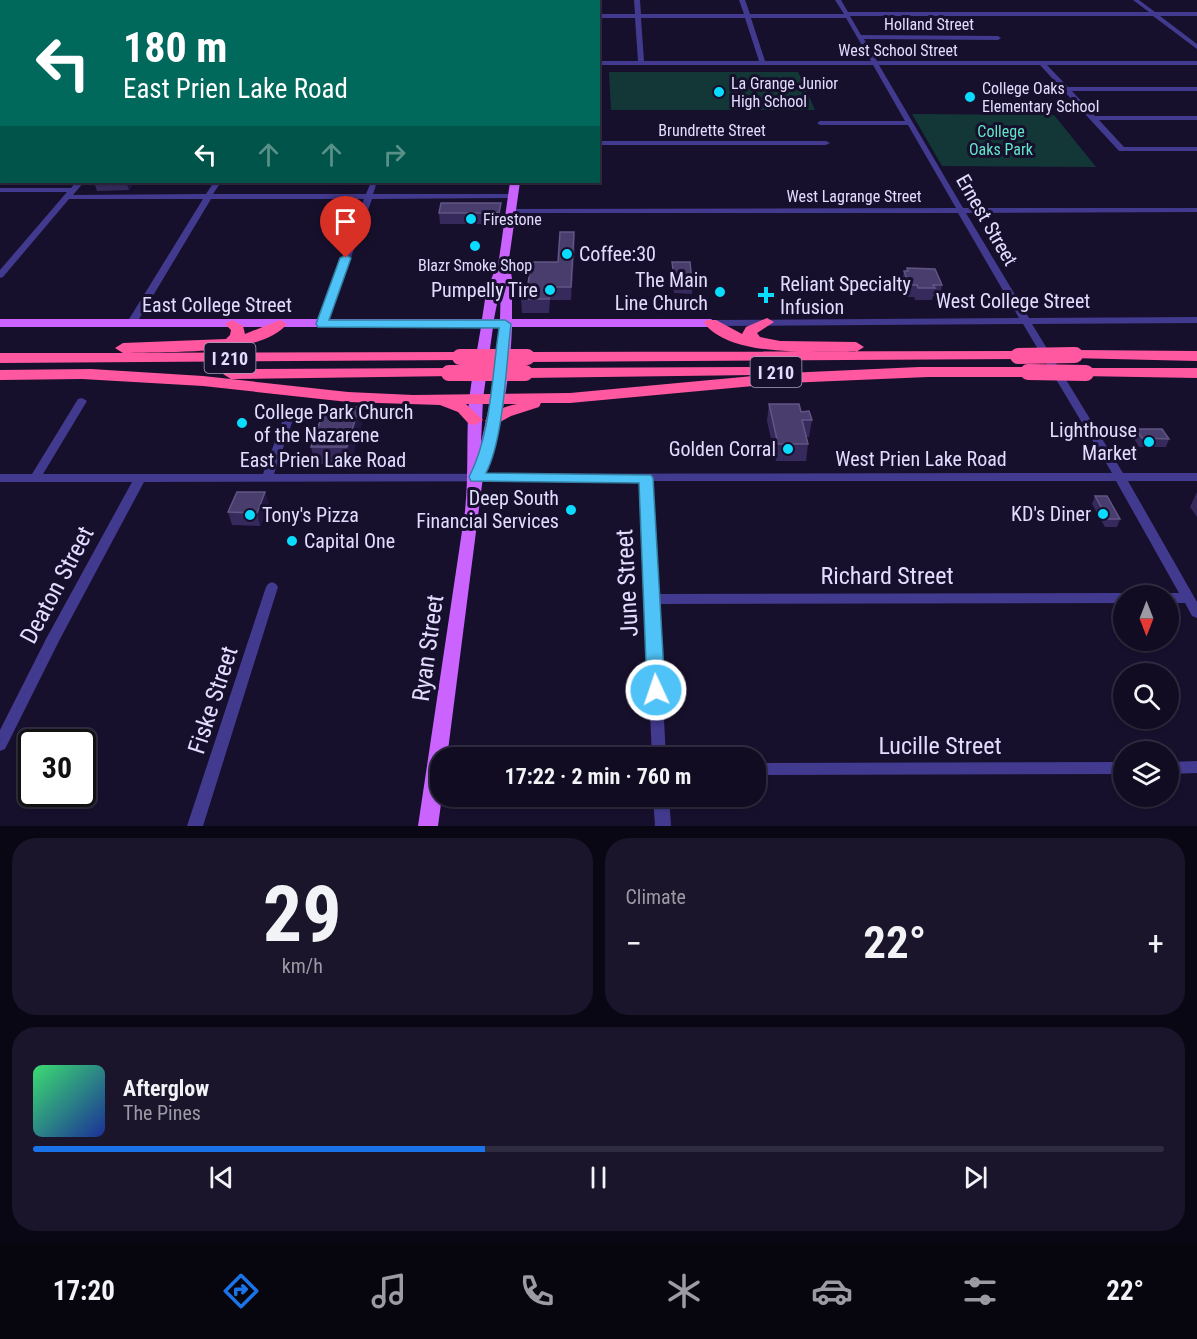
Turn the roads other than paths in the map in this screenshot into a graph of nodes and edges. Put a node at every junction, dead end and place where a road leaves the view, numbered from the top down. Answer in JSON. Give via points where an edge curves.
{"nodes":[{"id":1,"x":637,"y":0,"type":"edge"},
{"id":2,"x":742,"y":0,"type":"edge"},
{"id":3,"x":838,"y":0,"type":"edge"},
{"id":4,"x":1136,"y":0,"type":"edge"},
{"id":5,"x":1155,"y":14,"type":"junction"},
{"id":6,"x":1197,"y":14,"type":"edge"},
{"id":7,"x":847,"y":15,"type":"junction"},
{"id":8,"x":600,"y":16,"type":"edge"},
{"id":9,"x":638,"y":16,"type":"junction"},
{"id":10,"x":747,"y":16,"type":"junction"},
{"id":11,"x":859,"y":37,"type":"junction"},
{"id":12,"x":998,"y":38,"type":"dead end"},
{"id":13,"x":1197,"y":47,"type":"edge"},
{"id":14,"x":600,"y":63,"type":"edge"},
{"id":15,"x":641,"y":63,"type":"junction"},
{"id":16,"x":763,"y":63,"type":"junction"},
{"id":17,"x":874,"y":63,"type":"junction"},
{"id":18,"x":1042,"y":63,"type":"junction"},
{"id":19,"x":1197,"y":63,"type":"edge"},
{"id":20,"x":1067,"y":89,"type":"junction"},
{"id":21,"x":1197,"y":89,"type":"edge"},
{"id":22,"x":1093,"y":118,"type":"junction"},
{"id":23,"x":1197,"y":118,"type":"edge"},
{"id":24,"x":820,"y":123,"type":"dead end"},
{"id":25,"x":909,"y":123,"type":"junction"},
{"id":26,"x":600,"y":143,"type":"edge"},
{"id":27,"x":826,"y":143,"type":"dead end"},
{"id":28,"x":1197,"y":149,"type":"edge"},
{"id":29,"x":79,"y":183,"type":"edge"},
{"id":30,"x":217,"y":183,"type":"edge"},
{"id":31,"x":374,"y":183,"type":"edge"},
{"id":32,"x":515,"y":183,"type":"edge"},
{"id":33,"x":0,"y":190,"type":"edge"},
{"id":34,"x":73,"y":190,"type":"junction"},
{"id":35,"x":369,"y":196,"type":"junction"},
{"id":36,"x":513,"y":196,"type":"junction"},
{"id":37,"x":67,"y":197,"type":"junction"},
{"id":38,"x":208,"y":197,"type":"junction"},
{"id":39,"x":961,"y":210,"type":"junction"},
{"id":40,"x":1197,"y":210,"type":"edge"},
{"id":41,"x":511,"y":211,"type":"junction"},
{"id":42,"x":504,"y":259,"type":"junction"},
{"id":43,"x":0,"y":275,"type":"edge"},
{"id":44,"x":492,"y":293,"type":"junction"},
{"id":45,"x":1025,"y":320,"type":"junction"},
{"id":46,"x":1197,"y":320,"type":"edge"},
{"id":47,"x":767,"y":322,"type":"junction"},
{"id":48,"x":0,"y":323,"type":"edge"},
{"id":49,"x":711,"y":323,"type":"junction"},
{"id":50,"x":131,"y":324,"type":"junction"},
{"id":51,"x":232,"y":324,"type":"junction"},
{"id":52,"x":280,"y":324,"type":"junction"},
{"id":53,"x":322,"y":324,"type":"junction"},
{"id":54,"x":441,"y":324,"type":"junction"},
{"id":55,"x":487,"y":324,"type":"junction"},
{"id":56,"x":505,"y":324,"type":"junction"},
{"id":57,"x":228,"y":344,"type":"junction"},
{"id":58,"x":768,"y":344,"type":"junction"},
{"id":59,"x":0,"y":356,"type":"edge"},
{"id":60,"x":998,"y":356,"type":"junction"},
{"id":61,"x":1197,"y":356,"type":"edge"},
{"id":62,"x":526,"y":365,"type":"junction"},
{"id":63,"x":928,"y":372,"type":"junction"},
{"id":64,"x":1197,"y":373,"type":"edge"},
{"id":65,"x":80,"y":374,"type":"junction"},
{"id":66,"x":0,"y":375,"type":"edge"},
{"id":67,"x":497,"y":398,"type":"junction"},
{"id":68,"x":582,"y":398,"type":"junction"},
{"id":69,"x":476,"y":399,"type":"junction"},
{"id":70,"x":413,"y":400,"type":"junction"},
{"id":71,"x":82,"y":401,"type":"dead end"},
{"id":72,"x":290,"y":414,"type":"dead end"},
{"id":73,"x":475,"y":420,"type":"junction"},
{"id":74,"x":493,"y":421,"type":"junction"},
{"id":75,"x":476,"y":477,"type":"junction"},
{"id":76,"x":1120,"y":477,"type":"junction"},
{"id":77,"x":1197,"y":477,"type":"edge"},
{"id":78,"x":0,"y":478,"type":"edge"},
{"id":79,"x":35,"y":478,"type":"junction"},
{"id":80,"x":140,"y":478,"type":"junction"},
{"id":81,"x":267,"y":478,"type":"junction"},
{"id":82,"x":646,"y":478,"type":"junction"},
{"id":83,"x":272,"y":587,"type":"dead end"},
{"id":84,"x":1113,"y":598,"type":"edge"},
{"id":85,"x":1179,"y":598,"type":"edge"},
{"id":86,"x":1188,"y":598,"type":"junction"},
{"id":87,"x":651,"y":600,"type":"junction"},
{"id":88,"x":1197,"y":613,"type":"edge"},
{"id":89,"x":0,"y":745,"type":"edge"},
{"id":90,"x":441,"y":747,"type":"edge"},
{"id":91,"x":658,"y":747,"type":"edge"},
{"id":92,"x":1197,"y":767,"type":"edge"},
{"id":93,"x":1113,"y":768,"type":"edge"},
{"id":94,"x":1179,"y":768,"type":"edge"},
{"id":95,"x":766,"y":769,"type":"edge"},
{"id":96,"x":431,"y":807,"type":"edge"},
{"id":97,"x":662,"y":807,"type":"edge"},
{"id":98,"x":195,"y":826,"type":"edge"},
{"id":99,"x":428,"y":826,"type":"edge"},
{"id":100,"x":663,"y":826,"type":"edge"}],
"edges":[{"from":1,"to":9,"type":"street"},
{"from":2,"to":10,"type":"street"},
{"from":3,"to":7,"type":"street","name":"Ernest Street"},
{"from":4,"to":5,"type":"street"},
{"from":5,"to":6,"type":"street"},
{"from":5,"to":7,"type":"street"},
{"from":5,"to":13,"type":"street"},
{"from":7,"to":10,"type":"street"},
{"from":7,"to":11,"type":"street","name":"Ernest Street"},
{"from":8,"to":9,"type":"street"},
{"from":9,"to":10,"type":"street"},
{"from":9,"to":15,"type":"street"},
{"from":10,"to":16,"type":"street"},
{"from":11,"to":12,"type":"street","name":"Holland Street"},
{"from":11,"to":17,"type":"street","name":"Ernest Street"},
{"from":14,"to":15,"type":"street","name":"West School Street"},
{"from":15,"to":16,"type":"street","name":"West School Street"},
{"from":16,"to":17,"type":"street","name":"West School Street"},
{"from":17,"to":18,"type":"street","name":"West School Street"},
{"from":17,"to":25,"type":"street","name":"Ernest Street"},
{"from":18,"to":19,"type":"street","name":"West School Street"},
{"from":18,"to":20,"type":"street"},
{"from":20,"to":21,"type":"street"},
{"from":20,"to":22,"type":"street"},
{"from":22,"to":23,"type":"street"},
{"from":22,"to":28,"type":"street","via":[[1122,149]]},
{"from":24,"to":25,"type":"street"},
{"from":25,"to":39,"type":"street","name":"Ernest Street"},
{"from":26,"to":27,"type":"street","name":"Brundrette Street"},
{"from":29,"to":34,"type":"street"},
{"from":30,"to":38,"type":"street"},
{"from":31,"to":35,"type":"street"},
{"from":32,"to":36,"type":"main road","name":"Ryan Street"},
{"from":33,"to":34,"type":"street"},
{"from":34,"to":37,"type":"street"},
{"from":35,"to":36,"type":"street"},
{"from":35,"to":38,"type":"street"},
{"from":35,"to":53,"type":"street"},
{"from":36,"to":41,"type":"main road","name":"Ryan Street"},
{"from":37,"to":38,"type":"street"},
{"from":37,"to":43,"type":"street"},
{"from":38,"to":50,"type":"street"},
{"from":39,"to":40,"type":"street","name":"West Lagrange Street"},
{"from":39,"to":41,"type":"street","name":"West Lagrange Street"},
{"from":39,"to":45,"type":"street","name":"Ernest Street"},
{"from":41,"to":42,"type":"main road","name":"Ryan Street"},
{"from":42,"to":44,"type":"main road","name":"Ryan Street"},
{"from":42,"to":56,"type":"main road","name":"Ryan Street","via":[[508,274]]},
{"from":44,"to":54,"type":"main road","via":[[478,313]]},
{"from":44,"to":55,"type":"main road","name":"Ryan Street"},
{"from":45,"to":46,"type":"street","name":"West College Street"},
{"from":45,"to":47,"type":"street","name":"West College Street"},
{"from":45,"to":76,"type":"street","name":"Ernest Street"},
{"from":47,"to":49,"type":"street","name":"West College Street"},
{"from":47,"to":58,"type":"highway","via":[[749,334]]},
{"from":48,"to":50,"type":"main road","name":"East College Street"},
{"from":49,"to":56,"type":"main road","name":"West College Street"},
{"from":49,"to":58,"type":"highway","via":[[741,341]]},
{"from":50,"to":51,"type":"main road","name":"East College Street"},
{"from":51,"to":52,"type":"main road","name":"East College Street"},
{"from":51,"to":57,"type":"highway","via":[[238,333]]},
{"from":52,"to":53,"type":"main road","name":"East College Street"},
{"from":52,"to":57,"type":"highway","via":[[255,338]]},
{"from":53,"to":54,"type":"main road","name":"East College Street"},
{"from":54,"to":55,"type":"main road","name":"East College Street"},
{"from":55,"to":56,"type":"main road","name":"East College Street"},
{"from":55,"to":69,"type":"main road","name":"Ryan Street"},
{"from":56,"to":67,"type":"main road","name":"Ryan Street"},
{"from":57,"to":59,"type":"highway"},
{"from":58,"to":60,"type":"highway"},
{"from":59,"to":62,"type":"highway","number":"I 210","bridge":true,"via":[[460,357]]},
{"from":60,"to":61,"type":"highway","number":"I 210","bridge":true},
{"from":60,"to":62,"type":"highway","number":"I 210"},
{"from":62,"to":63,"type":"highway","number":"I 210"},
{"from":62,"to":65,"type":"highway","number":"I 210","bridge":true,"via":[[449,373]]},
{"from":63,"to":64,"type":"highway","number":"I 210","bridge":true},
{"from":63,"to":68,"type":"highway","via":[[787,378]]},
{"from":65,"to":66,"type":"highway","number":"I 210"},
{"from":65,"to":70,"type":"highway"},
{"from":67,"to":68,"type":"highway"},
{"from":67,"to":69,"type":"highway"},
{"from":67,"to":74,"type":"main road","name":"Ryan Street"},
{"from":68,"to":74,"type":"highway","via":[[519,408]]},
{"from":69,"to":70,"type":"highway"},
{"from":69,"to":73,"type":"main road","name":"Ryan Street"},
{"from":70,"to":73,"type":"highway","via":[[455,405]]},
{"from":71,"to":79,"type":"street"},
{"from":72,"to":81,"type":"street"},
{"from":73,"to":75,"type":"main road","name":"Ryan Street"},
{"from":74,"to":75,"type":"main road","name":"Ryan Street","via":[[484,462]]},
{"from":75,"to":81,"type":"street","name":"East Prien Lake Road"},
{"from":75,"to":82,"type":"street","name":"East Prien Lake Road"},
{"from":75,"to":90,"type":"main road","name":"Ryan Street"},
{"from":76,"to":77,"type":"street","name":"West Prien Lake Road"},
{"from":76,"to":82,"type":"street","name":"West Prien Lake Road"},
{"from":76,"to":86,"type":"street","name":"Ernest Street"},
{"from":78,"to":79,"type":"street","name":"East Prien Lake Road"},
{"from":79,"to":80,"type":"street","name":"East Prien Lake Road"},
{"from":80,"to":81,"type":"street","name":"East Prien Lake Road"},
{"from":80,"to":89,"type":"street","name":"Deaton Street"},
{"from":82,"to":87,"type":"street","name":"June Street"},
{"from":83,"to":98,"type":"street","name":"Fiske Street"},
{"from":84,"to":87,"type":"street","name":"Richard Street"},
{"from":85,"to":86,"type":"street"},
{"from":86,"to":88,"type":"street","name":"Ernest Street"},
{"from":87,"to":91,"type":"street","name":"June Street"},
{"from":92,"to":94,"type":"street"},
{"from":93,"to":95,"type":"street","name":"Lucille Street"},
{"from":96,"to":99,"type":"main road","name":"Ryan Street"},
{"from":97,"to":100,"type":"street"}]}
